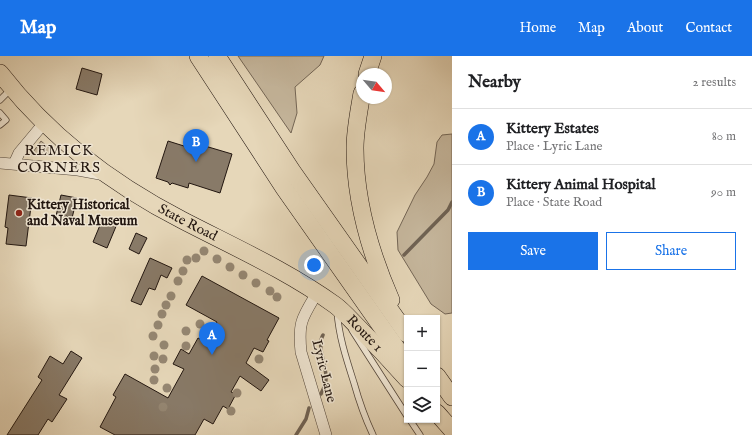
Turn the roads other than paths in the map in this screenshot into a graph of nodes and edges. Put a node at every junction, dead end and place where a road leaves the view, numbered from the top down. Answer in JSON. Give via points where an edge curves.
{"nodes":[{"id":1,"x":198,"y":56,"type":"edge"},
{"id":2,"x":217,"y":56,"type":"edge"},
{"id":3,"x":373,"y":56,"type":"edge"},
{"id":4,"x":369,"y":68,"type":"edge"},
{"id":5,"x":0,"y":73,"type":"edge"},
{"id":6,"x":6,"y":94,"type":"edge"},
{"id":7,"x":360,"y":104,"type":"edge"},
{"id":8,"x":0,"y":113,"type":"edge"},
{"id":9,"x":44,"y":123,"type":"junction"},
{"id":10,"x":0,"y":125,"type":"edge"},
{"id":11,"x":0,"y":163,"type":"edge"},
{"id":12,"x":14,"y":164,"type":"junction"},
{"id":13,"x":107,"y":175,"type":"junction"},
{"id":14,"x":317,"y":293,"type":"junction"},
{"id":15,"x":337,"y":306,"type":"junction"},
{"id":16,"x":404,"y":324,"type":"edge"},
{"id":17,"x":404,"y":330,"type":"edge"},
{"id":18,"x":404,"y":359,"type":"edge"},
{"id":19,"x":404,"y":376,"type":"edge"},
{"id":20,"x":440,"y":380,"type":"edge"},
{"id":21,"x":452,"y":397,"type":"edge"},
{"id":22,"x":404,"y":411,"type":"edge"},
{"id":23,"x":412,"y":423,"type":"edge"},
{"id":24,"x":326,"y":435,"type":"edge"},
{"id":25,"x":373,"y":435,"type":"edge"},
{"id":26,"x":420,"y":435,"type":"edge"}],
"edges":[{"from":1,"to":18,"type":"main road","via":[[284,188]]},
{"from":2,"to":17,"type":"main road","via":[[292,171]]},
{"from":3,"to":4,"type":"main road"},
{"from":5,"to":6,"type":"main road","name":"State Road"},
{"from":6,"to":9,"type":"main road","name":"State Road"},
{"from":7,"to":16,"type":"main road","via":[[355,147],[359,197],[369,241],[381,275]]},
{"from":8,"to":10,"type":"lane","via":[[6,120]]},
{"from":9,"to":12,"type":"street","via":[[19,153]]},
{"from":9,"to":13,"type":"main road","name":"State Road"},
{"from":11,"to":12,"type":"street"},
{"from":12,"to":13,"type":"street"},
{"from":13,"to":14,"type":"main road","name":"State Road","via":[[181,220]]},
{"from":14,"to":15,"type":"main road","name":"State Road"},
{"from":14,"to":24,"type":"street","name":"Lyric Lane","via":[[301,321],[300,338],[301,352]]},
{"from":15,"to":19,"type":"main road","name":"Route 1"},
{"from":15,"to":22,"type":"lane"},
{"from":15,"to":25,"type":"lane","via":[[342,349],[364,416]]},
{"from":20,"to":21,"type":"main road"},
{"from":23,"to":26,"type":"lane"}]}
